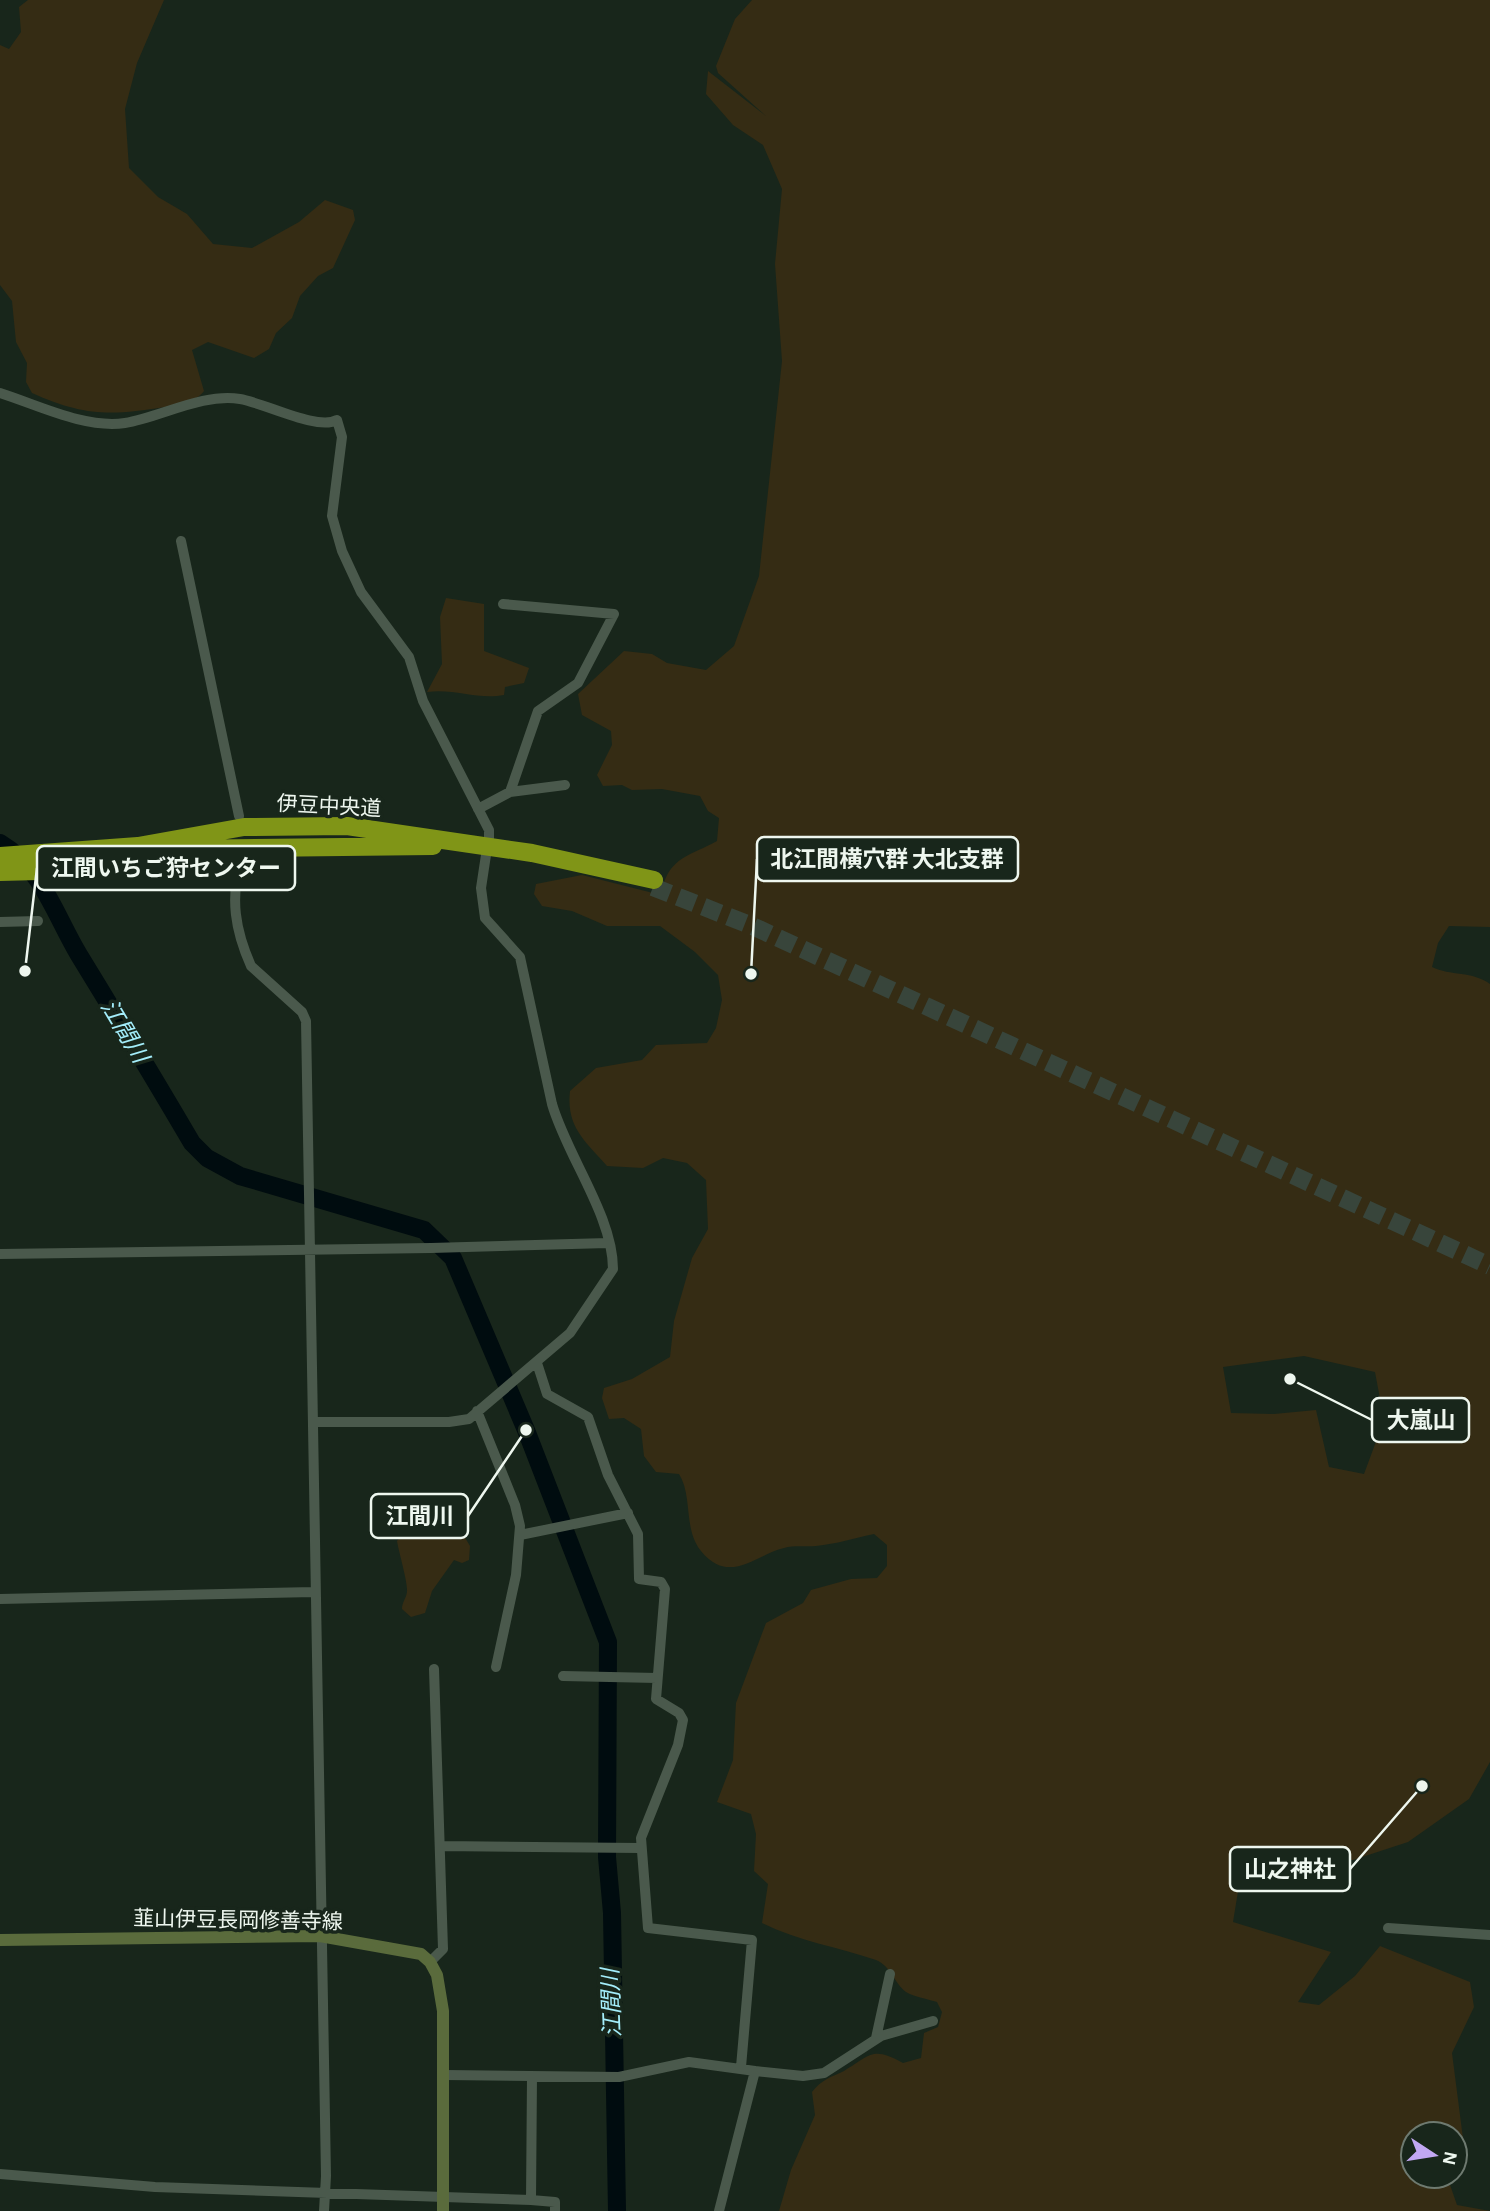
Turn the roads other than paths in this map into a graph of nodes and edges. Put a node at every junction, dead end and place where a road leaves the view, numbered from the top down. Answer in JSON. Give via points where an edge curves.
{"nodes":[{"id":1,"x":0,"y":393,"type":"edge"},
{"id":2,"x":181,"y":541,"type":"dead end"},
{"id":3,"x":503,"y":604,"type":"dead end"},
{"id":4,"x":565,"y":785,"type":"dead end"},
{"id":5,"x":510,"y":792,"type":"junction"},
{"id":6,"x":478,"y":809,"type":"junction"},
{"id":7,"x":239,"y":816,"type":"dead end"},
{"id":8,"x":489,"y":839,"type":"dead end"},
{"id":9,"x":219,"y":840,"type":"junction"},
{"id":10,"x":0,"y":848,"type":"edge"},
{"id":11,"x":486,"y":855,"type":"dead end"},
{"id":12,"x":42,"y":857,"type":"junction"},
{"id":13,"x":0,"y":858,"type":"edge"},
{"id":14,"x":241,"y":861,"type":"dead end"},
{"id":15,"x":0,"y":872,"type":"edge"},
{"id":16,"x":653,"y":883,"type":"tunnel mouth"},
{"id":17,"x":38,"y":921,"type":"dead end"},
{"id":18,"x":0,"y":922,"type":"edge"},
{"id":19,"x":608,"y":1243,"type":"junction"},
{"id":20,"x":309,"y":1249,"type":"junction"},
{"id":21,"x":0,"y":1254,"type":"edge"},
{"id":22,"x":537,"y":1363,"type":"junction"},
{"id":23,"x":477,"y":1411,"type":"junction"},
{"id":24,"x":313,"y":1422,"type":"junction"},
{"id":25,"x":628,"y":1513,"type":"junction"},
{"id":26,"x":520,"y":1535,"type":"junction"},
{"id":27,"x":314,"y":1592,"type":"junction"},
{"id":28,"x":0,"y":1599,"type":"edge"},
{"id":29,"x":496,"y":1667,"type":"dead end"},
{"id":30,"x":434,"y":1669,"type":"dead end"},
{"id":31,"x":564,"y":1676,"type":"dead end"},
{"id":32,"x":657,"y":1678,"type":"junction"},
{"id":33,"x":441,"y":1846,"type":"junction"},
{"id":34,"x":640,"y":1847,"type":"junction"},
{"id":35,"x":1388,"y":1928,"type":"dead end"},
{"id":36,"x":1490,"y":1935,"type":"edge"},
{"id":37,"x":320,"y":1936,"type":"junction"},
{"id":38,"x":0,"y":1940,"type":"edge"},
{"id":39,"x":430,"y":1962,"type":"junction"},
{"id":40,"x":890,"y":1974,"type":"dead end"},
{"id":41,"x":933,"y":2021,"type":"dead end"},
{"id":42,"x":876,"y":2038,"type":"junction"},
{"id":43,"x":741,"y":2067,"type":"junction"},
{"id":44,"x":755,"y":2071,"type":"junction"},
{"id":45,"x":445,"y":2075,"type":"junction"},
{"id":46,"x":532,"y":2076,"type":"junction"},
{"id":47,"x":0,"y":2174,"type":"edge"},
{"id":48,"x":325,"y":2193,"type":"junction"},
{"id":49,"x":442,"y":2197,"type":"junction"},
{"id":50,"x":531,"y":2200,"type":"junction"},
{"id":51,"x":324,"y":2211,"type":"edge"},
{"id":52,"x":443,"y":2211,"type":"edge"},
{"id":53,"x":555,"y":2211,"type":"edge"},
{"id":54,"x":719,"y":2211,"type":"edge"}],
"edges":[{"from":1,"to":6,"type":"street","via":[[96,423],[125,423],[228,397],[321,424],[337,420],[342,437],[332,516],[342,551],[361,592],[408,657],[423,701]]},
{"from":2,"to":7,"type":"street"},
{"from":3,"to":5,"type":"street","via":[[614,614],[578,683],[538,711]]},
{"from":4,"to":5,"type":"street"},
{"from":5,"to":6,"type":"street"},
{"from":6,"to":8,"type":"street"},
{"from":9,"to":12,"type":"highway"},
{"from":9,"to":12,"type":"highway","via":[[142,866]]},
{"from":9,"to":16,"type":"highway","name":"伊豆中央道","via":[[256,826],[347,826],[532,853]]},
{"from":10,"to":12,"type":"highway"},
{"from":11,"to":19,"type":"street","via":[[481,888],[485,918],[520,957],[555,1116],[592,1194]]},
{"from":12,"to":13,"type":"highway"},
{"from":12,"to":15,"type":"highway"},
{"from":14,"to":20,"type":"street","via":[[232,898],[246,955],[306,1021]]},
{"from":17,"to":18,"type":"street"},
{"from":19,"to":20,"type":"street"},
{"from":19,"to":22,"type":"street","via":[[611,1276],[570,1334]]},
{"from":20,"to":21,"type":"street"},
{"from":20,"to":24,"type":"street"},
{"from":22,"to":23,"type":"street"},
{"from":22,"to":25,"type":"street","via":[[547,1394],[588,1417],[608,1475]]},
{"from":23,"to":24,"type":"street","via":[[461,1421]]},
{"from":23,"to":26,"type":"street","via":[[515,1504]]},
{"from":24,"to":27,"type":"street"},
{"from":25,"to":26,"type":"street"},
{"from":25,"to":32,"type":"street","via":[[639,1538],[639,1579],[661,1582],[665,1589]]},
{"from":26,"to":29,"type":"street"},
{"from":27,"to":28,"type":"street"},
{"from":27,"to":37,"type":"street"},
{"from":30,"to":33,"type":"street"},
{"from":31,"to":32,"type":"street"},
{"from":32,"to":34,"type":"street","via":[[657,1702],[682,1717],[683,1726],[645,1822]]},
{"from":33,"to":34,"type":"street"},
{"from":33,"to":39,"type":"street","via":[[443,1949]]},
{"from":34,"to":43,"type":"street","via":[[648,1928],[752,1940]]},
{"from":35,"to":36,"type":"street"},
{"from":37,"to":38,"type":"main road","name":"韮山伊豆長岡修善寺線"},
{"from":37,"to":39,"type":"main road","name":"韮山伊豆長岡修善寺線","via":[[406,1949]]},
{"from":37,"to":48,"type":"street"},
{"from":39,"to":45,"type":"main road","via":[[443,2011]]},
{"from":40,"to":42,"type":"street"},
{"from":41,"to":42,"type":"street"},
{"from":42,"to":44,"type":"street","via":[[824,2073],[803,2076]]},
{"from":43,"to":44,"type":"street"},
{"from":43,"to":46,"type":"street","via":[[683,2062],[619,2077]]},
{"from":44,"to":54,"type":"street"},
{"from":45,"to":46,"type":"street"},
{"from":45,"to":49,"type":"main road"},
{"from":46,"to":50,"type":"street"},
{"from":47,"to":48,"type":"street","via":[[155,2187]]},
{"from":48,"to":49,"type":"street"},
{"from":48,"to":51,"type":"street"},
{"from":49,"to":50,"type":"street"},
{"from":49,"to":52,"type":"main road"},
{"from":50,"to":53,"type":"street","via":[[555,2202]]}]}
